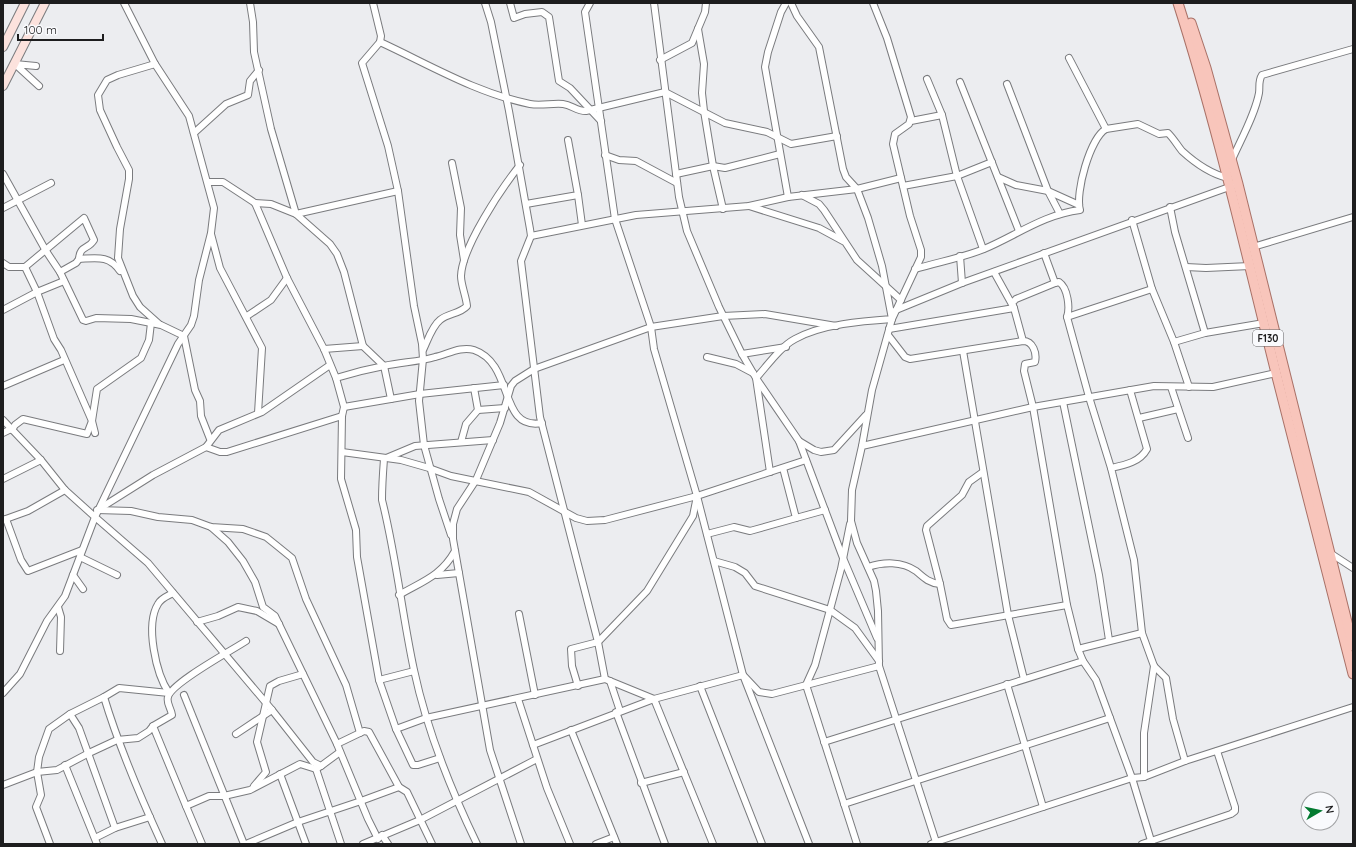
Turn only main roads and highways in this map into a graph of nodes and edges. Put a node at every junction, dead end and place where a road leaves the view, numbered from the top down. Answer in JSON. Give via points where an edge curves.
{"nodes":[{"id":1,"x":1178,"y":3,"type":"edge"},
{"id":2,"x":1184,"y":3,"type":"edge"},
{"id":3,"x":1232,"y":183,"type":"junction"},
{"id":4,"x":1353,"y":643,"type":"edge"},
{"id":5,"x":1353,"y":674,"type":"edge"}],
"edges":[{"from":1,"to":3,"type":"main road","number":"F130"},
{"from":2,"to":3,"type":"main road","number":"F130","via":[[1206,68],[1232,162]]},
{"from":3,"to":4,"type":"main road","number":"F130","via":[[1253,247]]},
{"from":3,"to":5,"type":"main road","number":"F130","via":[[1276,373]]}]}
